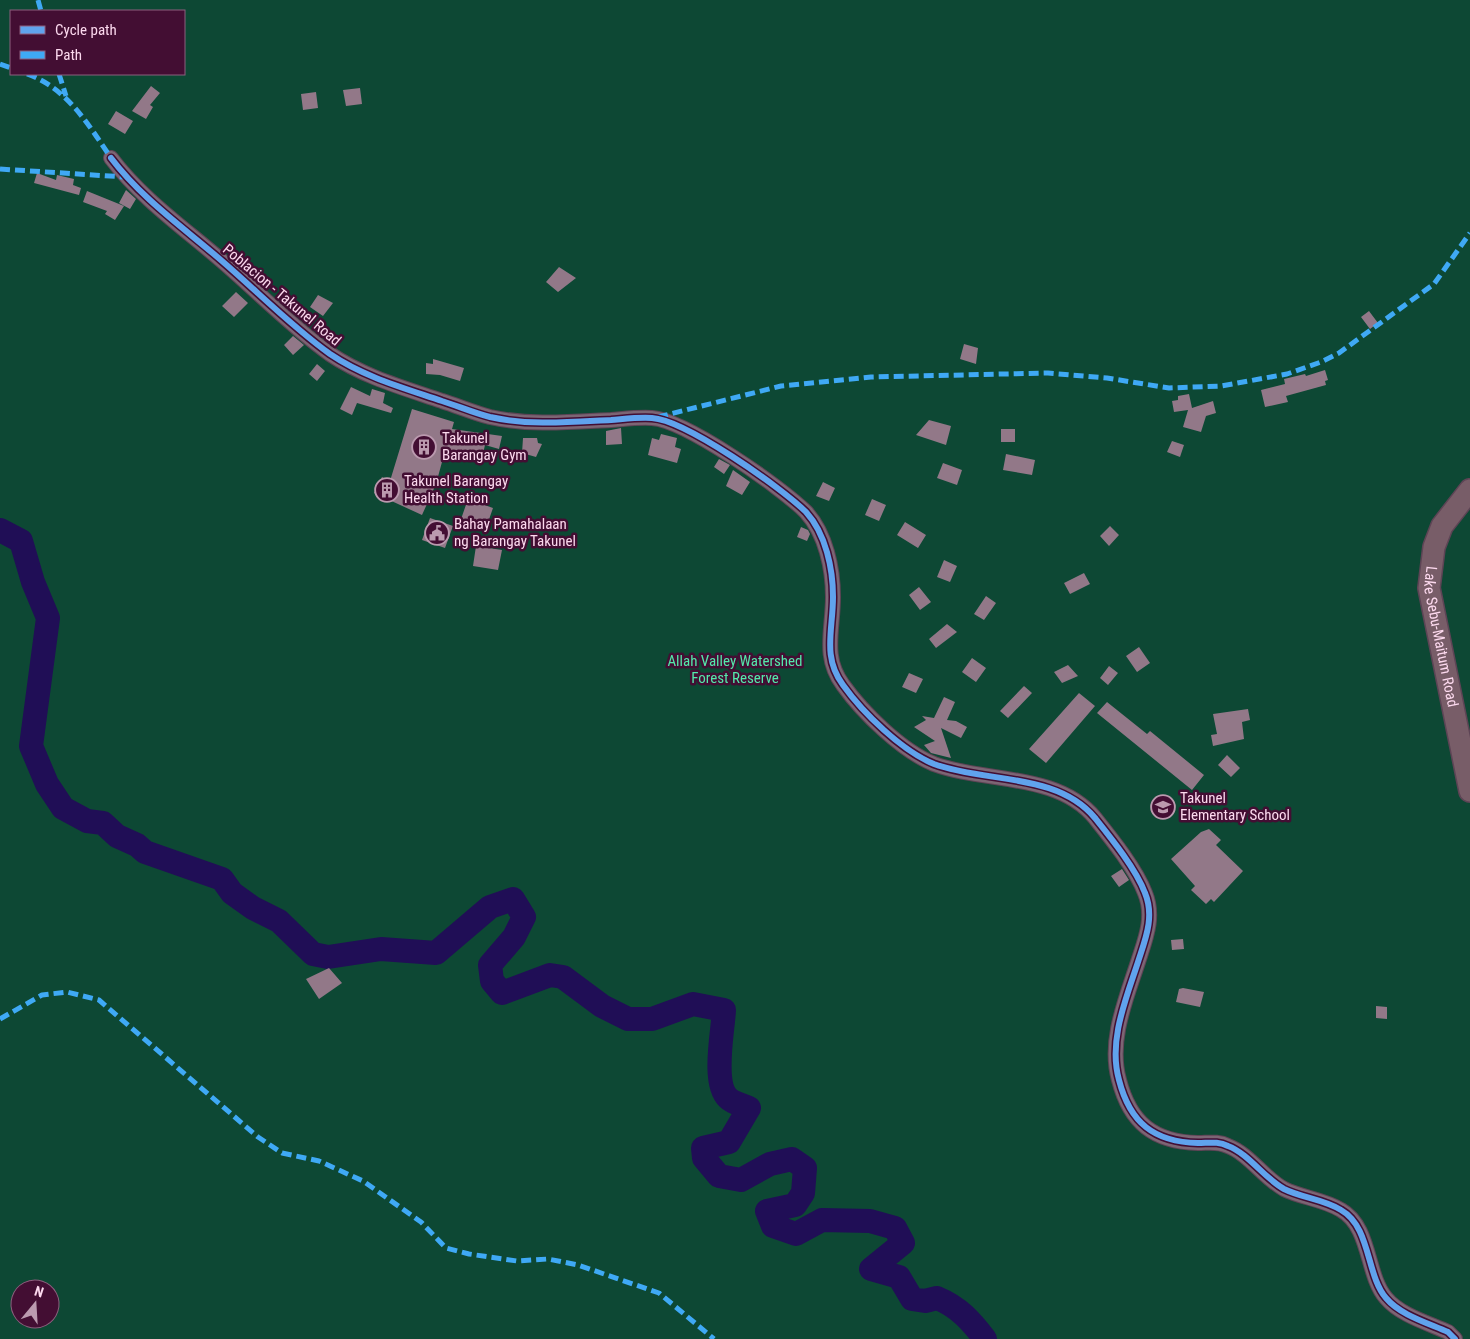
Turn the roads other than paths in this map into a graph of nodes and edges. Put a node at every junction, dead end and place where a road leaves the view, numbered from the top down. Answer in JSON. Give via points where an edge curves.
{"nodes":[{"id":1,"x":111,"y":158,"type":"dead end"},
{"id":2,"x":1470,"y":490,"type":"edge"},
{"id":3,"x":1470,"y":791,"type":"edge"},
{"id":4,"x":1455,"y":1339,"type":"edge"}],
"edges":[{"from":1,"to":4,"type":"street","name":"Poblacion - Takunel Road","via":[[125,177],[167,216],[317,344],[353,368],[484,416],[543,423],[655,418],[678,425],[751,470],[804,510],[816,525],[830,564],[833,594],[828,649],[831,666],[855,700],[892,737],[923,759],[960,772],[1056,791],[1091,812],[1146,895],[1150,916],[1147,936],[1121,1019],[1114,1060],[1125,1102],[1134,1117],[1152,1132],[1174,1141],[1220,1142],[1234,1148],[1281,1187],[1348,1213],[1358,1228],[1380,1289],[1389,1302],[1448,1332]]},
{"from":2,"to":3,"type":"main road","name":"Lake Sebu-Maitum Road","via":[[1442,526],[1434,547],[1429,588]]}]}
